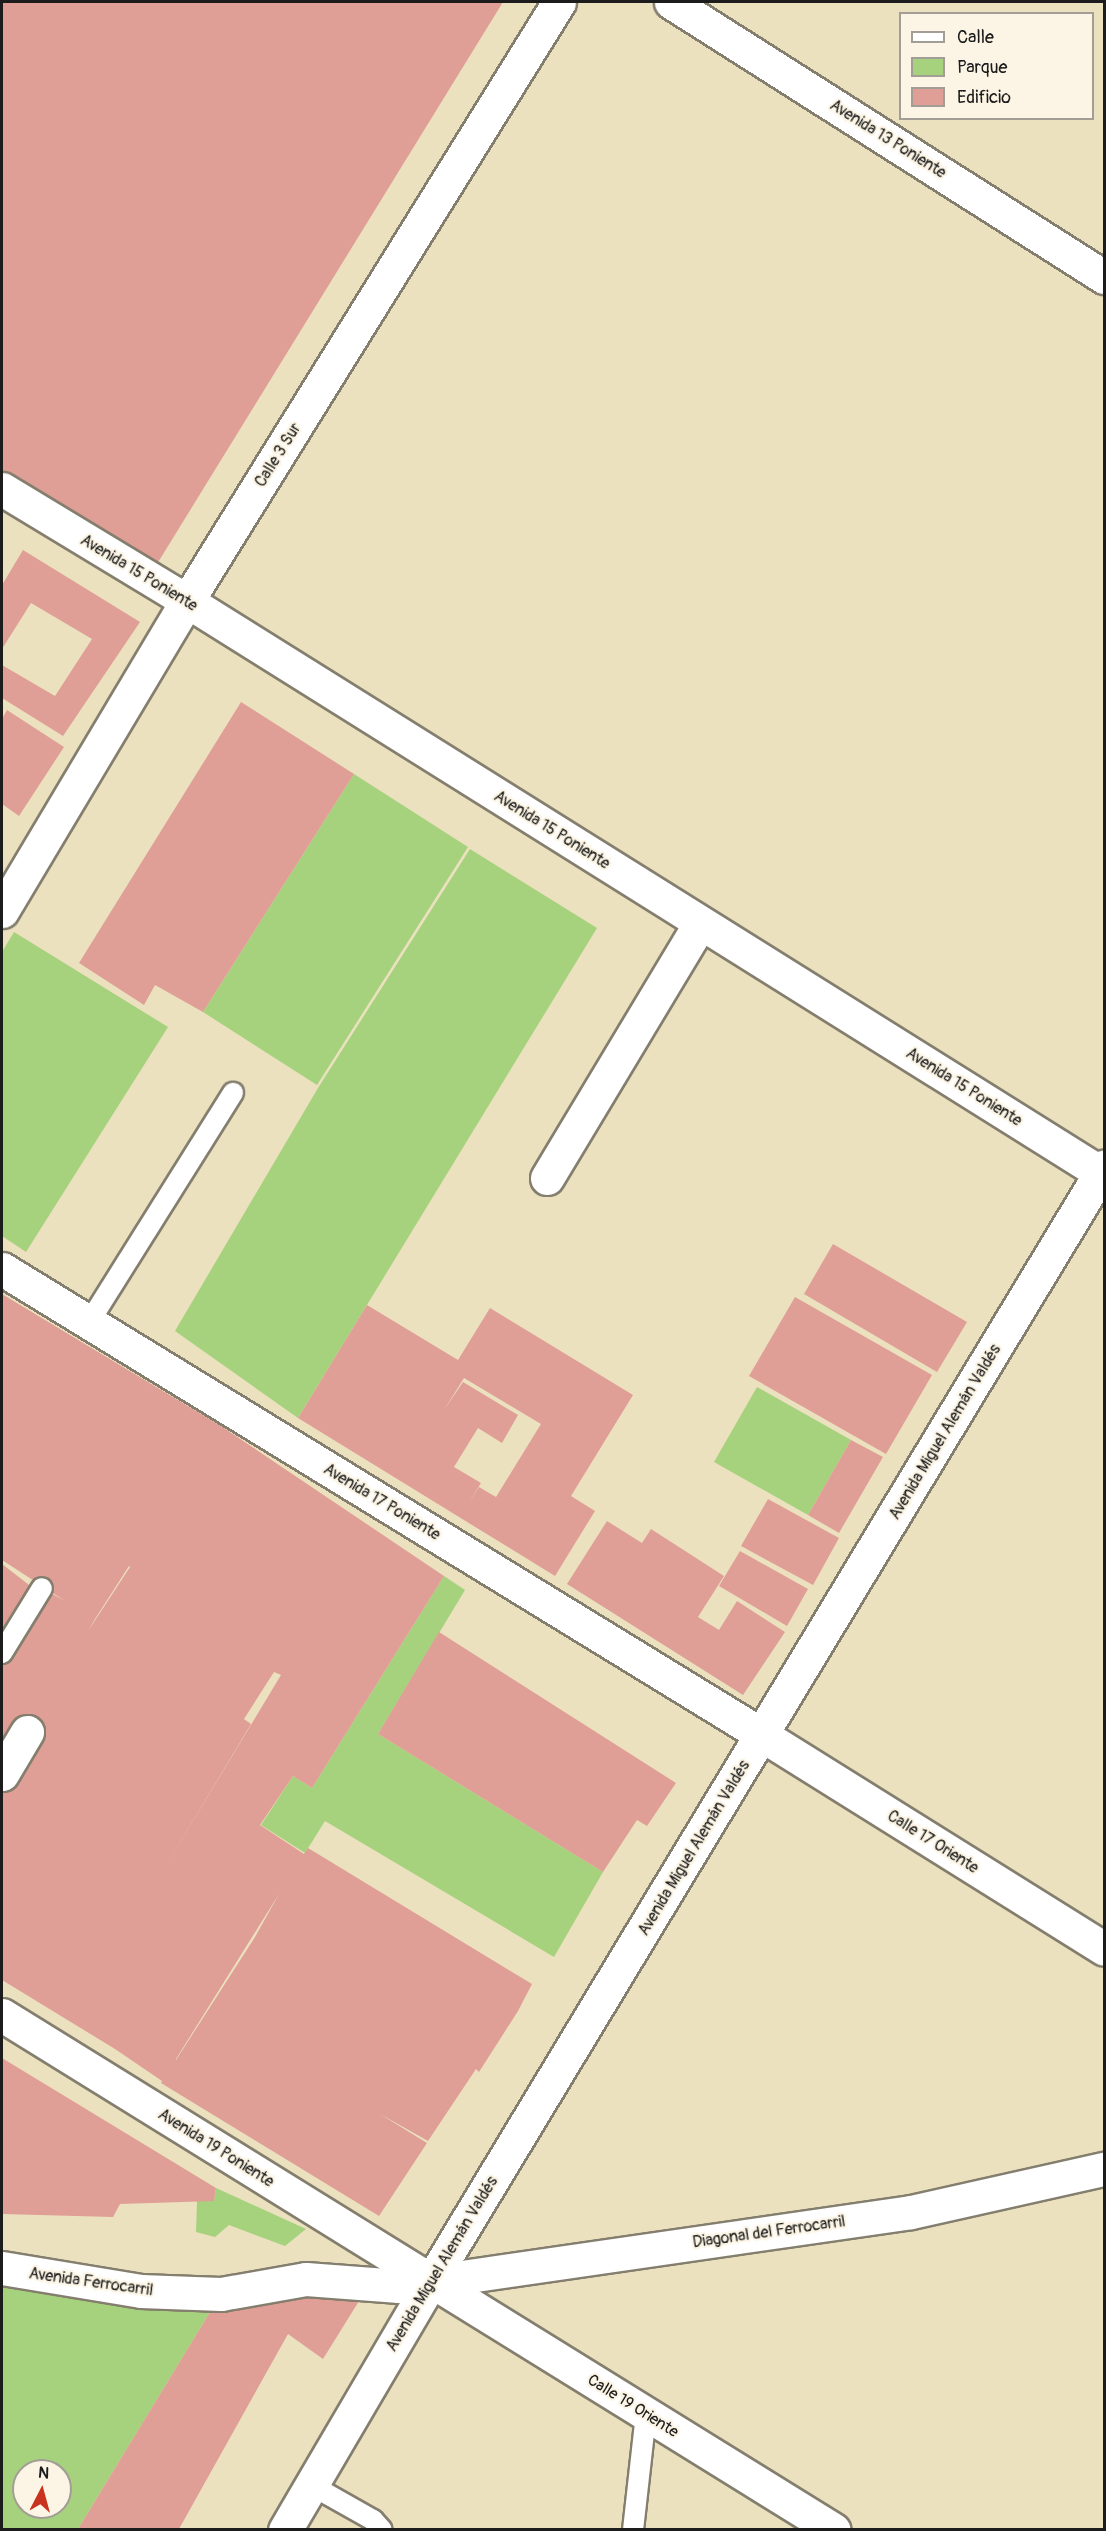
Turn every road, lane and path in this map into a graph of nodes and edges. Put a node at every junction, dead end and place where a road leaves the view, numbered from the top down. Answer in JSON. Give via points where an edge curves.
{"nodes":[{"id":1,"x":559,"y":2,"type":"edge"},
{"id":2,"x":671,"y":2,"type":"edge"},
{"id":3,"x":1104,"y":277,"type":"edge"},
{"id":4,"x":2,"y":489,"type":"edge"},
{"id":5,"x":187,"y":601,"type":"junction"},
{"id":6,"x":2,"y":911,"type":"edge"},
{"id":7,"x":700,"y":923,"type":"junction"},
{"id":8,"x":233,"y":1093,"type":"dead end"},
{"id":9,"x":1103,"y":1170,"type":"edge"},
{"id":10,"x":547,"y":1178,"type":"dead end"},
{"id":11,"x":2,"y":1269,"type":"edge"},
{"id":12,"x":88,"y":1324,"type":"junction"},
{"id":13,"x":42,"y":1588,"type":"dead end"},
{"id":14,"x":2,"y":1653,"type":"edge"},
{"id":15,"x":27,"y":1732,"type":"dead end"},
{"id":16,"x":762,"y":1735,"type":"junction"},
{"id":17,"x":2,"y":1774,"type":"edge"},
{"id":18,"x":1104,"y":1949,"type":"edge"},
{"id":19,"x":2,"y":2015,"type":"edge"},
{"id":20,"x":1104,"y":2169,"type":"edge"},
{"id":21,"x":2,"y":2268,"type":"edge"},
{"id":22,"x":431,"y":2282,"type":"junction"},
{"id":23,"x":646,"y":2414,"type":"junction"},
{"id":24,"x":311,"y":2486,"type":"junction"},
{"id":25,"x":285,"y":2529,"type":"edge"},
{"id":26,"x":382,"y":2529,"type":"edge"},
{"id":27,"x":633,"y":2529,"type":"edge"},
{"id":28,"x":834,"y":2529,"type":"edge"}],
"edges":[{"from":1,"to":5,"type":"street","name":"Calle 3 Sur"},
{"from":2,"to":3,"type":"street","name":"Avenida 13 Poniente"},
{"from":4,"to":5,"type":"street","name":"Avenida 15 Poniente"},
{"from":5,"to":6,"type":"street","name":"Calle 3 Sur"},
{"from":5,"to":7,"type":"street","name":"Avenida 15 Poniente"},
{"from":7,"to":9,"type":"street","name":"Avenida 15 Poniente"},
{"from":7,"to":10,"type":"street"},
{"from":8,"to":12,"type":"lane"},
{"from":9,"to":16,"type":"street","name":"Avenida Miguel Alemán Valdés"},
{"from":11,"to":12,"type":"street","name":"Avenida 17 Poniente"},
{"from":12,"to":16,"type":"street","name":"Avenida 17 Poniente"},
{"from":13,"to":14,"type":"lane"},
{"from":15,"to":17,"type":"street"},
{"from":16,"to":18,"type":"street","name":"Calle 17 Oriente"},
{"from":16,"to":22,"type":"street","name":"Avenida Miguel Alemán Valdés"},
{"from":19,"to":22,"type":"street","name":"Avenida 19 Poniente"},
{"from":20,"to":22,"type":"street","name":"Diagonal del Ferrocarril","via":[[911,2212]]},
{"from":21,"to":22,"type":"street","name":"Avenida Ferrocarril","via":[[141,2291],[221,2294],[296,2279],[399,2286]]},
{"from":22,"to":23,"type":"street","name":"Calle 19 Oriente"},
{"from":22,"to":24,"type":"street","name":"Avenida Miguel Alemán Valdés"},
{"from":23,"to":27,"type":"lane"},
{"from":23,"to":28,"type":"street","name":"Calle 19 Oriente"},
{"from":24,"to":25,"type":"street","name":"Avenida Miguel Alemán Valdés"},
{"from":24,"to":26,"type":"lane","via":[[374,2520]]}]}
